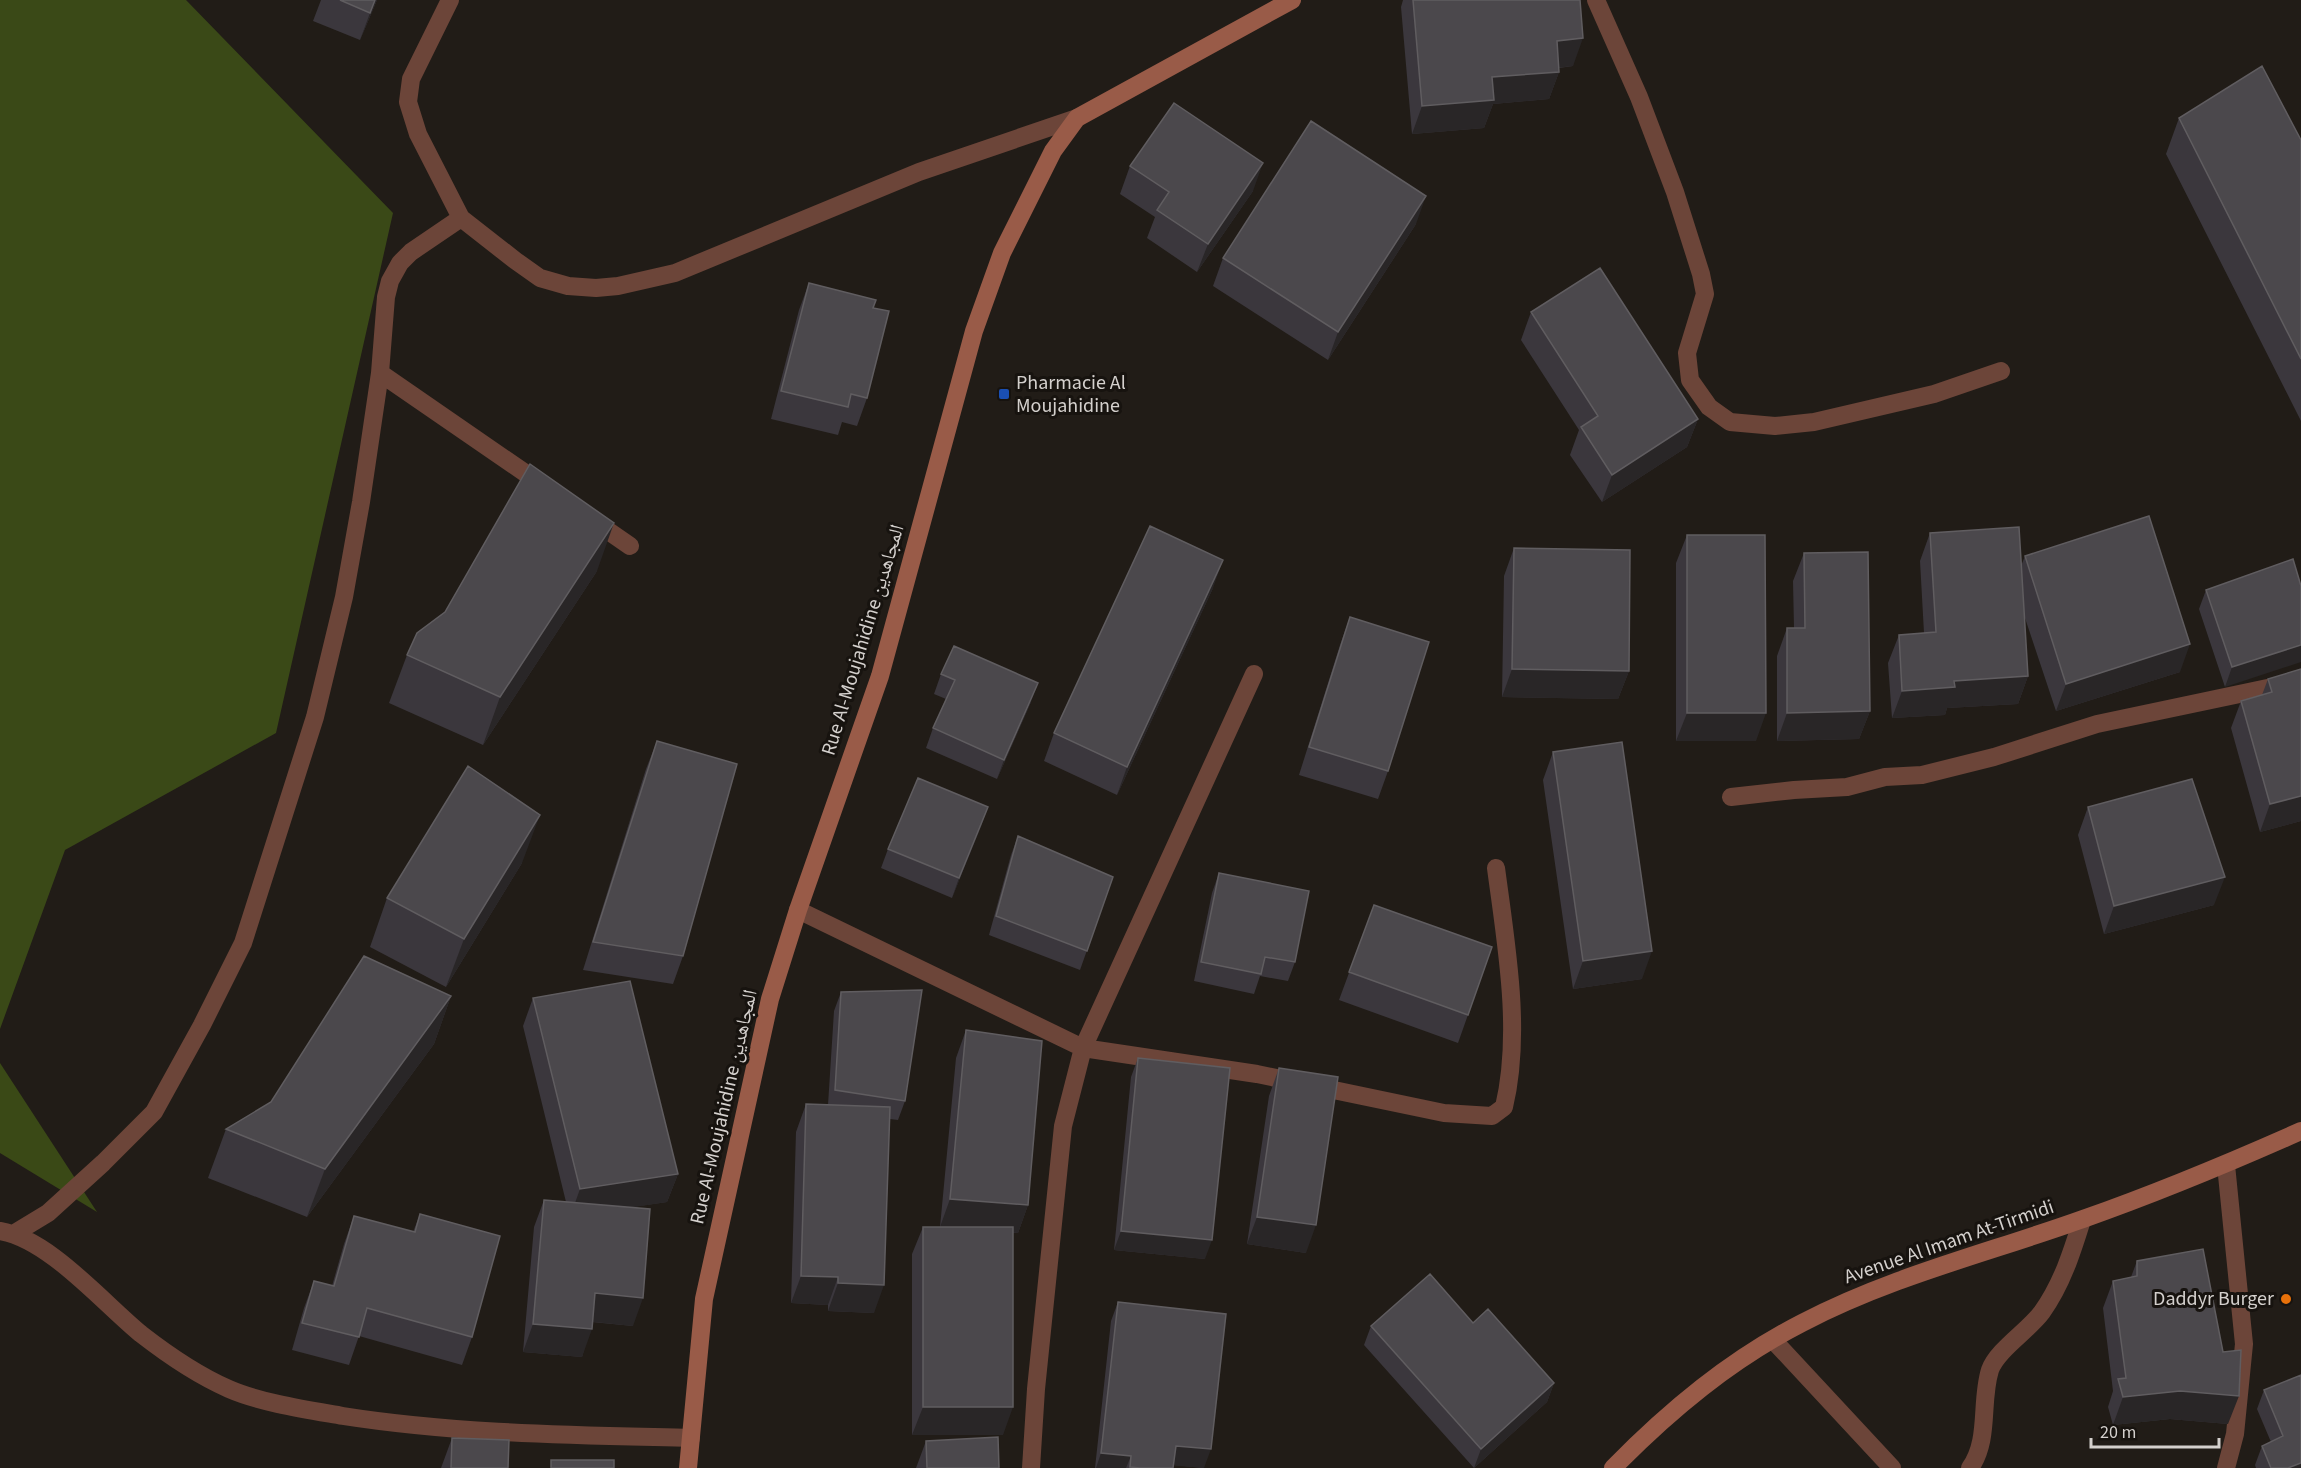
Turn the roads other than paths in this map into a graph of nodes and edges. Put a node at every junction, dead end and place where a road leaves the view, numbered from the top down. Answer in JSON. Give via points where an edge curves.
{"nodes":[{"id":1,"x":450,"y":0,"type":"edge"},
{"id":2,"x":1292,"y":0,"type":"edge"},
{"id":3,"x":1596,"y":0,"type":"edge"},
{"id":4,"x":1077,"y":118,"type":"junction"},
{"id":5,"x":461,"y":218,"type":"junction"},
{"id":6,"x":2001,"y":371,"type":"dead end"},
{"id":7,"x":380,"y":373,"type":"junction"},
{"id":8,"x":630,"y":546,"type":"dead end"},
{"id":9,"x":1254,"y":674,"type":"dead end"},
{"id":10,"x":2301,"y":681,"type":"edge"},
{"id":11,"x":1731,"y":797,"type":"dead end"},
{"id":12,"x":1496,"y":868,"type":"dead end"},
{"id":13,"x":798,"y":910,"type":"junction"},
{"id":14,"x":1083,"y":1048,"type":"junction"},
{"id":15,"x":2301,"y":1131,"type":"edge"},
{"id":16,"x":2226,"y":1165,"type":"junction"},
{"id":17,"x":2082,"y":1220,"type":"junction"},
{"id":18,"x":7,"y":1232,"type":"edge"},
{"id":19,"x":1773,"y":1340,"type":"junction"},
{"id":20,"x":691,"y":1438,"type":"junction"},
{"id":21,"x":688,"y":1468,"type":"edge"},
{"id":22,"x":1031,"y":1468,"type":"edge"},
{"id":23,"x":1613,"y":1468,"type":"edge"},
{"id":24,"x":1892,"y":1468,"type":"edge"},
{"id":25,"x":1970,"y":1468,"type":"edge"},
{"id":26,"x":2226,"y":1468,"type":"edge"}],
"edges":[{"from":1,"to":5,"type":"street","via":[[411,79],[408,102],[418,134]]},
{"from":2,"to":4,"type":"street","name":"Rue Al-Moujahidine المجاهدين"},
{"from":3,"to":6,"type":"street","via":[[1639,97],[1701,274],[1705,294],[1687,353],[1690,380],[1709,407],[1730,422],[1775,426],[1814,422],[1934,394]]},
{"from":4,"to":5,"type":"street","via":[[919,172],[675,273],[618,286],[568,286],[540,278]]},
{"from":4,"to":13,"type":"street","name":"Rue Al-Moujahidine المجاهدين","via":[[1053,151],[1002,253],[974,331],[880,676]]},
{"from":5,"to":7,"type":"street","via":[[411,252],[390,281]]},
{"from":7,"to":8,"type":"street"},
{"from":7,"to":18,"type":"street","via":[[344,597],[315,717],[243,943],[154,1112],[48,1212]]},
{"from":9,"to":14,"type":"street"},
{"from":10,"to":11,"type":"street","via":[[2097,724],[1922,775],[1885,777],[1847,787]]},
{"from":12,"to":14,"type":"street","via":[[1512,1026],[1508,1090],[1504,1107],[1492,1116],[1443,1113],[1257,1074]]},
{"from":13,"to":14,"type":"street"},
{"from":13,"to":20,"type":"street","name":"Rue Al-Moujahidine المجاهدين","via":[[770,999],[704,1299]]},
{"from":14,"to":22,"type":"street","via":[[1063,1126]]},
{"from":15,"to":16,"type":"street","name":"Avenue Al Imam At-Tirmidi"},
{"from":16,"to":17,"type":"street","name":"Avenue Al Imam At-Tirmidi"},
{"from":16,"to":26,"type":"street","via":[[2244,1344],[2235,1434]]},
{"from":17,"to":19,"type":"street","name":"Avenue Al Imam At-Tirmidi","via":[[1895,1281]]},
{"from":17,"to":25,"type":"street","via":[[2060,1283],[2031,1326],[1991,1367],[1981,1441]]},
{"from":18,"to":20,"type":"street","via":[[49,1254],[166,1353],[231,1389],[320,1412],[444,1429]]},
{"from":19,"to":23,"type":"street","name":"Avenue Al Imam At-Tirmidi","via":[[1690,1395]]},
{"from":19,"to":24,"type":"street"},
{"from":20,"to":21,"type":"street","name":"Rue Al-Moujahidine المجاهدين"}]}
